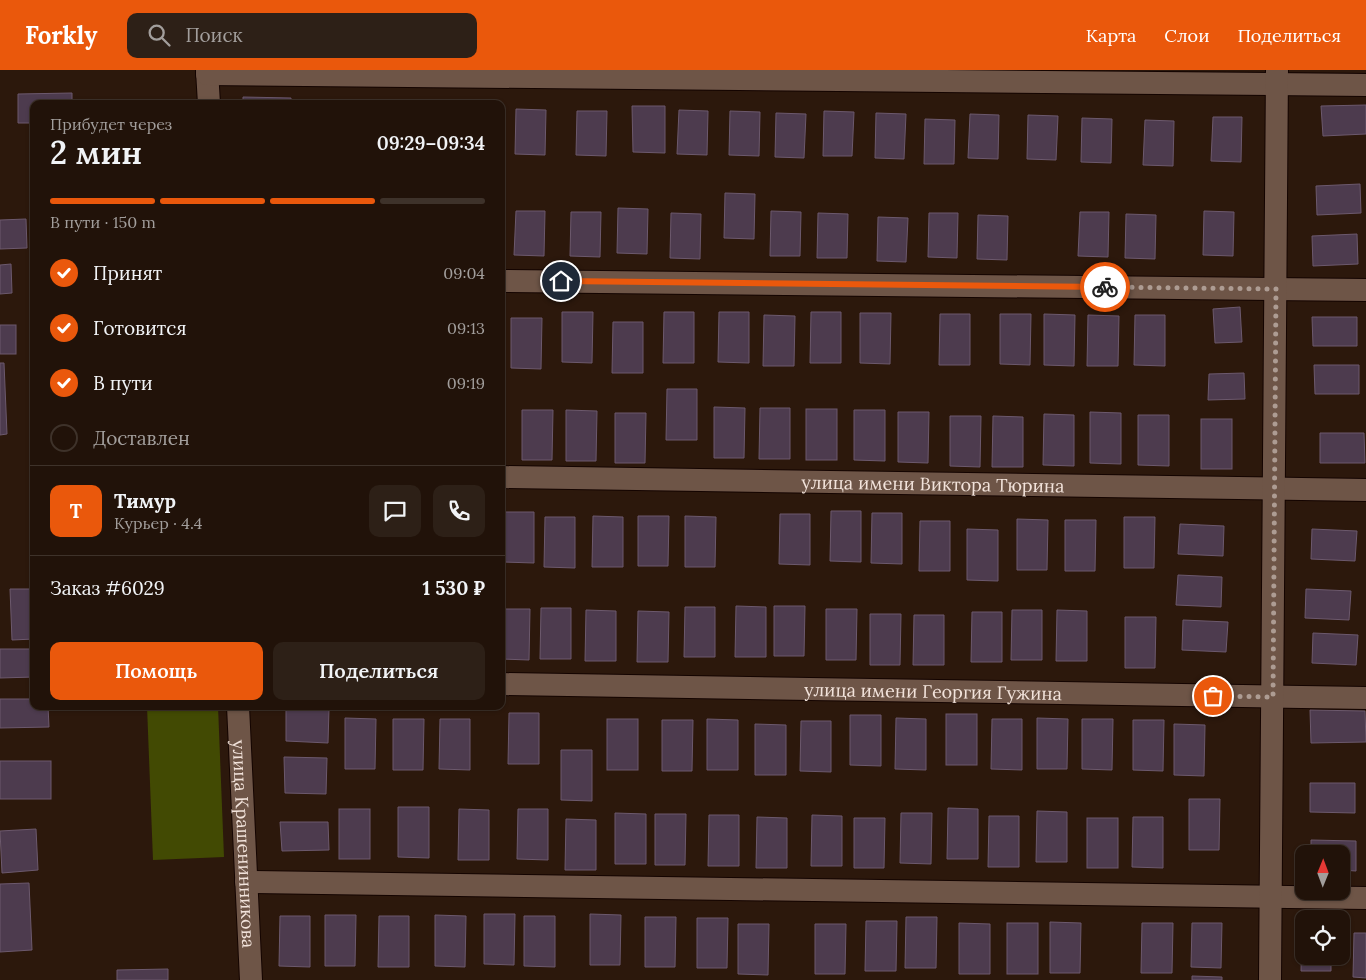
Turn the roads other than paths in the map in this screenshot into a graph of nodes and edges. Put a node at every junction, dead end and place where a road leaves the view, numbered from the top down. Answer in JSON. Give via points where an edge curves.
{"nodes":[{"id":1,"x":207,"y":72,"type":"edge"},
{"id":2,"x":1277,"y":77,"type":"edge"},
{"id":3,"x":1366,"y":85,"type":"edge"},
{"id":4,"x":209,"y":100,"type":"edge"},
{"id":5,"x":505,"y":281,"type":"edge"},
{"id":6,"x":1276,"y":289,"type":"junction"},
{"id":7,"x":1366,"y":290,"type":"edge"},
{"id":8,"x":505,"y":477,"type":"edge"},
{"id":9,"x":1274,"y":488,"type":"junction"},
{"id":10,"x":1366,"y":490,"type":"edge"},
{"id":11,"x":505,"y":684,"type":"edge"},
{"id":12,"x":1273,"y":697,"type":"junction"},
{"id":13,"x":1366,"y":698,"type":"edge"},
{"id":14,"x":238,"y":710,"type":"edge"},
{"id":15,"x":246,"y":882,"type":"junction"},
{"id":16,"x":1271,"y":897,"type":"junction"},
{"id":17,"x":1366,"y":898,"type":"edge"},
{"id":18,"x":251,"y":980,"type":"edge"},
{"id":19,"x":1270,"y":980,"type":"edge"}],
"edges":[{"from":1,"to":2,"type":"street"},
{"from":1,"to":4,"type":"street"},
{"from":2,"to":3,"type":"street"},
{"from":2,"to":6,"type":"street"},
{"from":5,"to":6,"type":"street"},
{"from":6,"to":7,"type":"street"},
{"from":6,"to":9,"type":"street"},
{"from":8,"to":9,"type":"street","name":"улица имени Виктора Тюрина"},
{"from":9,"to":10,"type":"street","name":"улица имени Виктора Тюрина"},
{"from":9,"to":12,"type":"street"},
{"from":11,"to":12,"type":"street","name":"улица имени Георгия Гужина"},
{"from":12,"to":13,"type":"street","name":"улица имени Георгия Гужина"},
{"from":12,"to":16,"type":"street"},
{"from":14,"to":15,"type":"street","name":"улица Крашенинникова"},
{"from":15,"to":16,"type":"street"},
{"from":15,"to":18,"type":"street","name":"улица Крашенинникова"},
{"from":16,"to":17,"type":"street"},
{"from":16,"to":19,"type":"street"}]}
